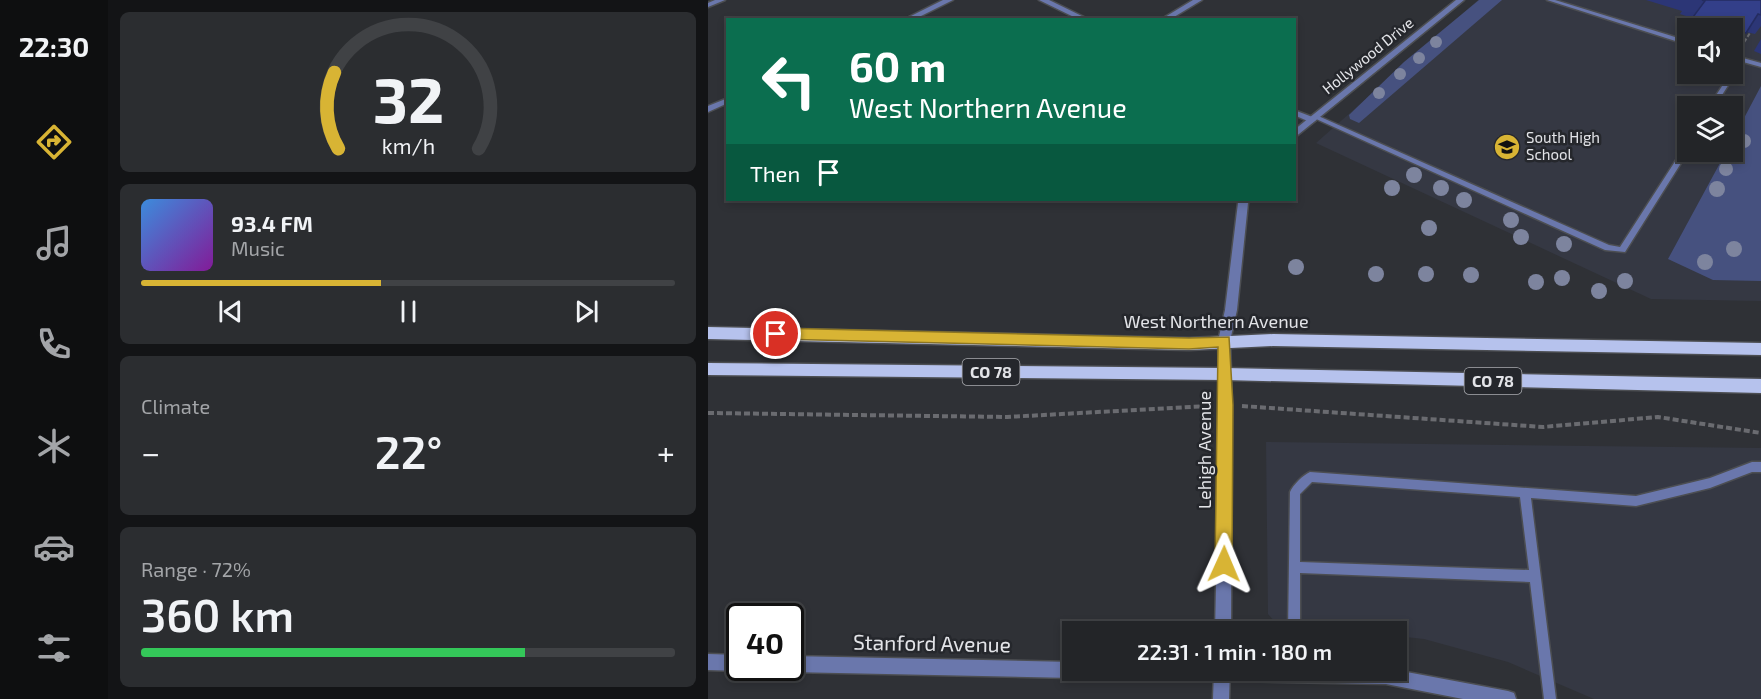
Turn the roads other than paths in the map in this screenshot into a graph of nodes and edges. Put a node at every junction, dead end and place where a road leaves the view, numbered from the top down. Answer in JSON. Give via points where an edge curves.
{"nodes":[{"id":1,"x":721,"y":0,"type":"edge"},
{"id":2,"x":949,"y":0,"type":"edge"},
{"id":3,"x":1043,"y":0,"type":"edge"},
{"id":4,"x":1198,"y":0,"type":"edge"},
{"id":5,"x":1460,"y":0,"type":"edge"},
{"id":6,"x":1550,"y":0,"type":"edge"},
{"id":7,"x":708,"y":5,"type":"edge"},
{"id":8,"x":910,"y":18,"type":"edge"},
{"id":9,"x":1083,"y":18,"type":"edge"},
{"id":10,"x":1166,"y":18,"type":"edge"},
{"id":11,"x":1677,"y":40,"type":"edge"},
{"id":12,"x":1743,"y":59,"type":"edge"},
{"id":13,"x":1761,"y":65,"type":"edge"},
{"id":14,"x":726,"y":101,"type":"edge"},
{"id":15,"x":708,"y":109,"type":"edge"},
{"id":16,"x":1296,"y":113,"type":"edge"},
{"id":17,"x":1314,"y":118,"type":"junction"},
{"id":18,"x":1296,"y":133,"type":"edge"},
{"id":19,"x":1678,"y":162,"type":"edge"},
{"id":20,"x":1244,"y":201,"type":"edge"},
{"id":21,"x":708,"y":333,"type":"edge"},
{"id":22,"x":1224,"y":341,"type":"junction"},
{"id":23,"x":1761,"y":349,"type":"edge"},
{"id":24,"x":708,"y":369,"type":"edge"},
{"id":25,"x":1225,"y":374,"type":"junction"},
{"id":26,"x":1761,"y":386,"type":"edge"},
{"id":27,"x":1761,"y":467,"type":"edge"},
{"id":28,"x":1525,"y":493,"type":"junction"},
{"id":29,"x":1294,"y":567,"type":"junction"},
{"id":30,"x":1535,"y":576,"type":"junction"},
{"id":31,"x":1223,"y":621,"type":"edge"},
{"id":32,"x":1294,"y":621,"type":"edge"},
{"id":33,"x":708,"y":662,"type":"edge"},
{"id":34,"x":726,"y":663,"type":"edge"},
{"id":35,"x":804,"y":664,"type":"edge"},
{"id":36,"x":1062,"y":670,"type":"edge"},
{"id":37,"x":1407,"y":680,"type":"edge"},
{"id":38,"x":1222,"y":681,"type":"edge"},
{"id":39,"x":1221,"y":699,"type":"edge"},
{"id":40,"x":1508,"y":699,"type":"edge"},
{"id":41,"x":1550,"y":699,"type":"edge"}],
"edges":[{"from":1,"to":7,"type":"street"},
{"from":2,"to":8,"type":"street"},
{"from":3,"to":9,"type":"street"},
{"from":4,"to":10,"type":"street"},
{"from":5,"to":17,"type":"street","name":"Hollywood Drive"},
{"from":6,"to":11,"type":"lane"},
{"from":12,"to":13,"type":"lane"},
{"from":14,"to":15,"type":"street"},
{"from":16,"to":17,"type":"street"},
{"from":17,"to":18,"type":"street","name":"Hollywood Drive"},
{"from":17,"to":19,"type":"lane","via":[[1608,248],[1622,250]]},
{"from":20,"to":22,"type":"street"},
{"from":21,"to":22,"type":"main road","name":"West Northern Avenue","number":"CO 78","via":[[1189,344]]},
{"from":22,"to":23,"type":"main road","name":"West Northern Avenue","number":"CO 78"},
{"from":22,"to":25,"type":"street","name":"Lehigh Avenue"},
{"from":24,"to":25,"type":"main road","number":"CO 78"},
{"from":25,"to":26,"type":"main road","number":"CO 78"},
{"from":25,"to":31,"type":"street","name":"Lehigh Avenue"},
{"from":27,"to":28,"type":"lane","via":[[1636,501]]},
{"from":28,"to":29,"type":"lane","via":[[1310,477],[1295,492]]},
{"from":28,"to":30,"type":"lane"},
{"from":29,"to":30,"type":"lane"},
{"from":29,"to":32,"type":"lane"},
{"from":30,"to":41,"type":"lane"},
{"from":33,"to":34,"type":"street"},
{"from":35,"to":36,"type":"street","name":"Stanford Avenue"},
{"from":37,"to":40,"type":"street"},
{"from":38,"to":39,"type":"street"}]}
